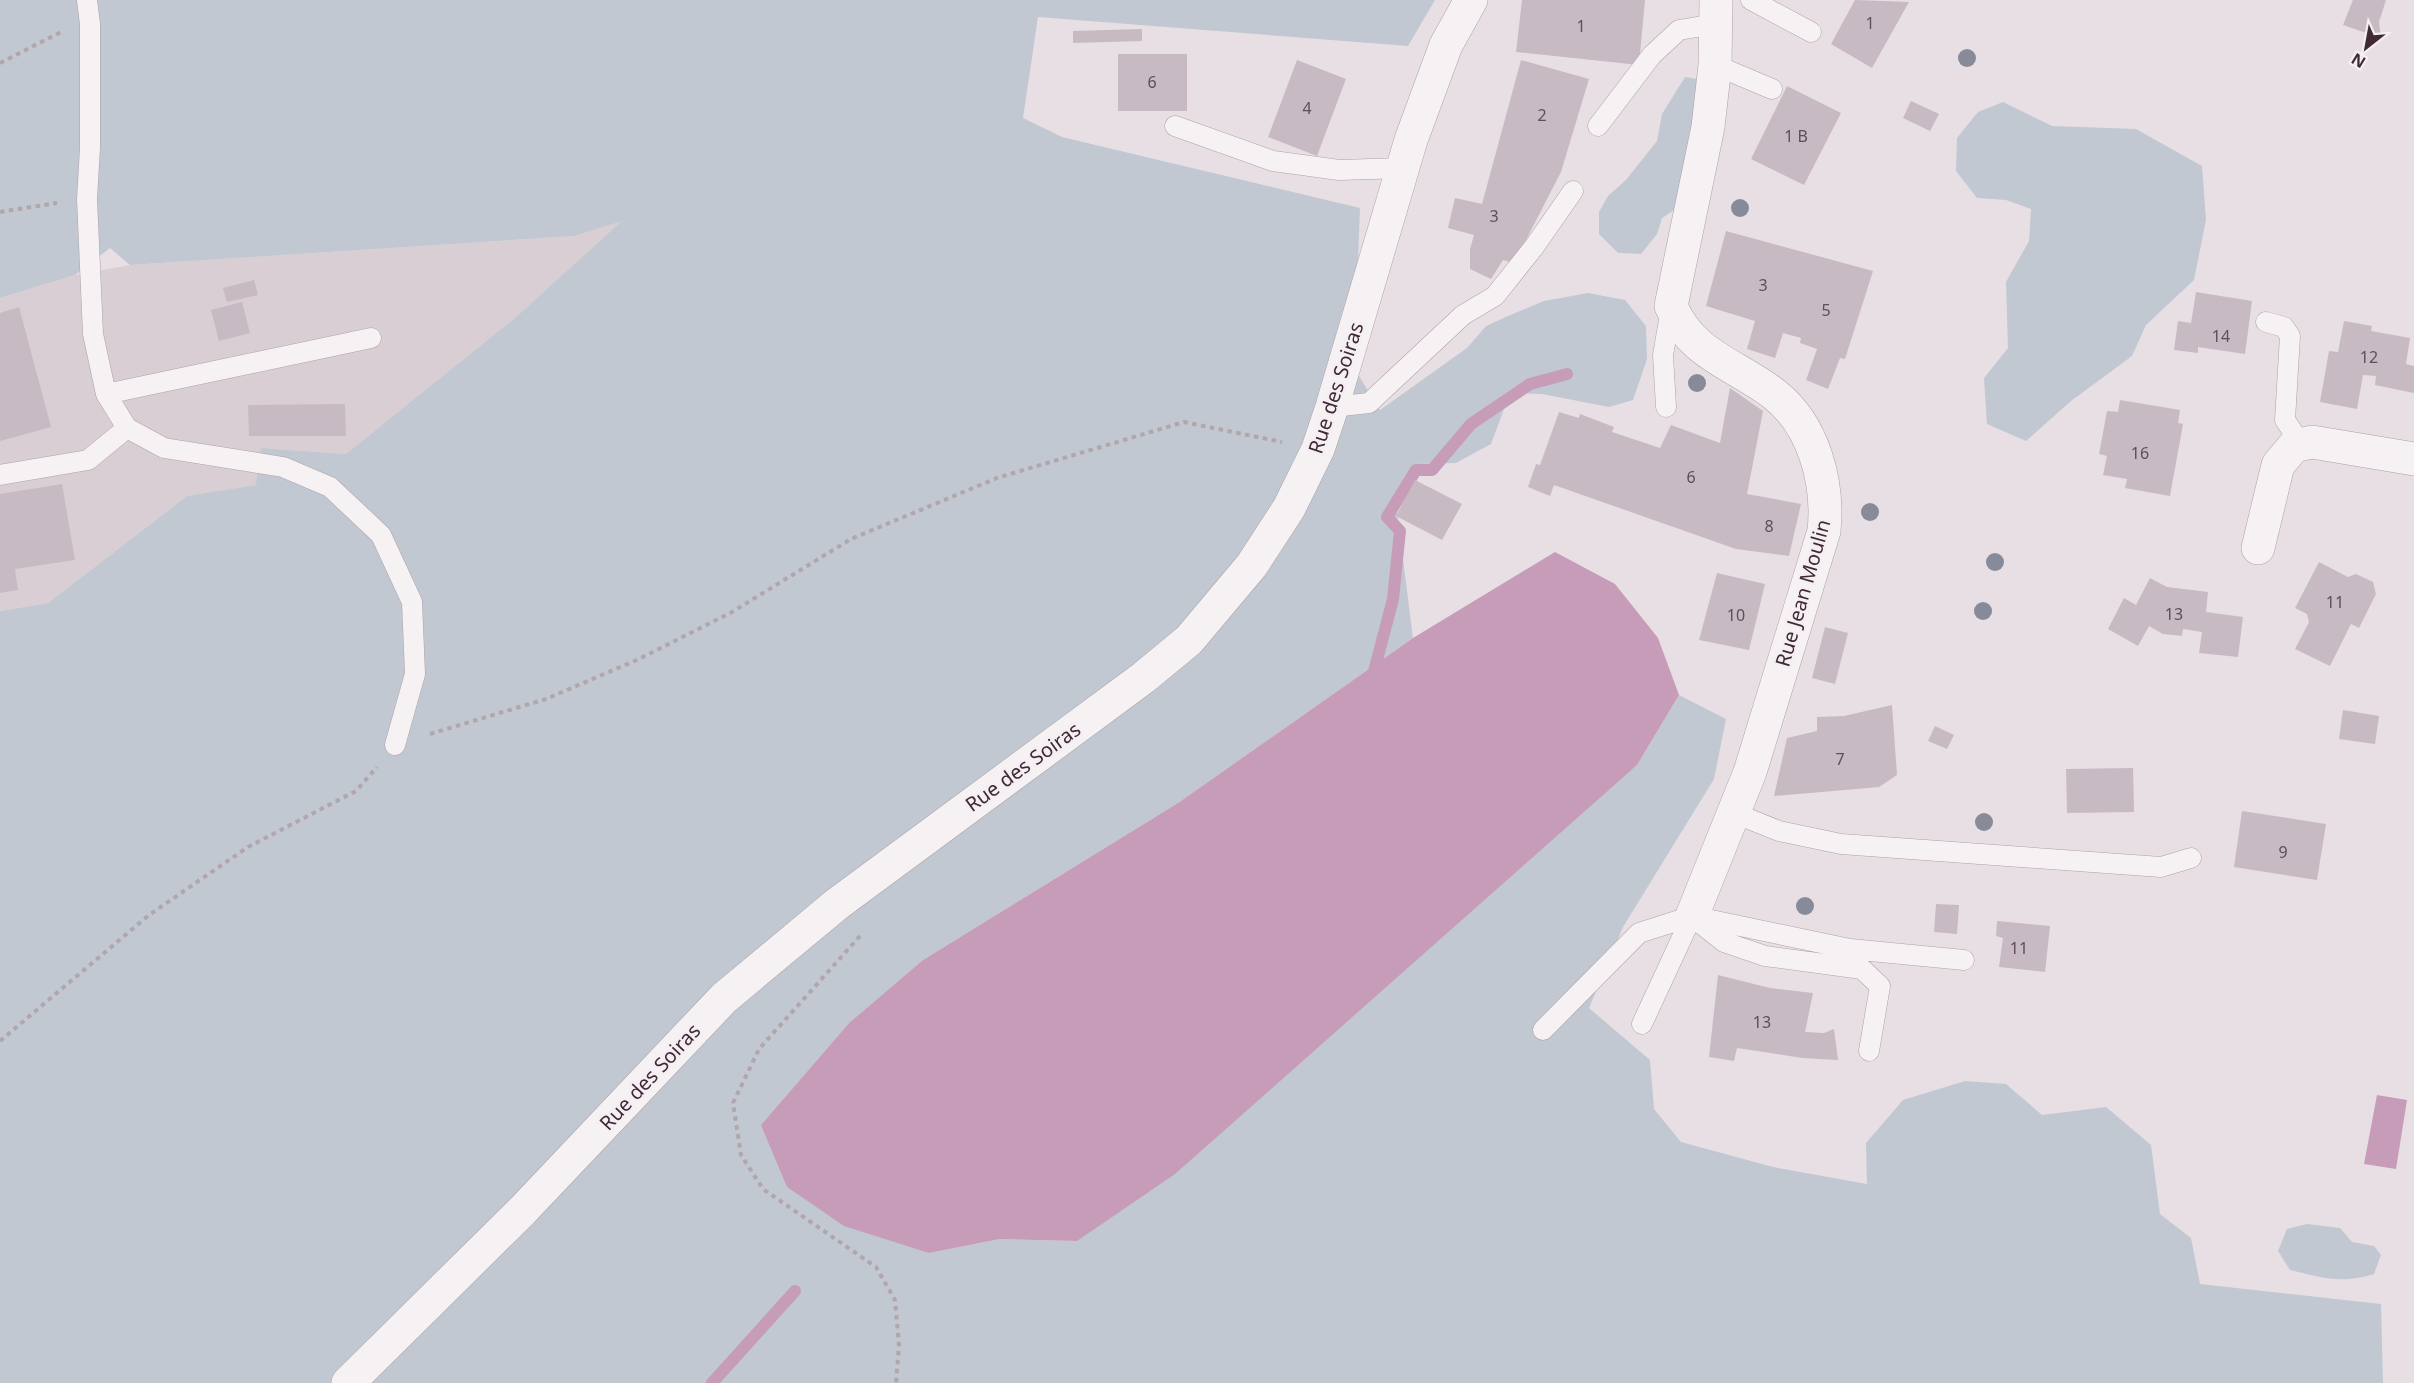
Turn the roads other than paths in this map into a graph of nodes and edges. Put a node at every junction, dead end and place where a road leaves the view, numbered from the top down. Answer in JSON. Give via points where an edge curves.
{"nodes":[{"id":1,"x":87,"y":0,"type":"edge"},
{"id":2,"x":1471,"y":0,"type":"edge"},
{"id":3,"x":1751,"y":0,"type":"edge"},
{"id":4,"x":1715,"y":12,"type":"edge"},
{"id":5,"x":1811,"y":32,"type":"dead end"},
{"id":6,"x":1715,"y":65,"type":"junction"},
{"id":7,"x":1772,"y":89,"type":"dead end"},
{"id":8,"x":1175,"y":126,"type":"dead end"},
{"id":9,"x":1598,"y":126,"type":"dead end"},
{"id":10,"x":1404,"y":168,"type":"junction"},
{"id":11,"x":1573,"y":191,"type":"dead end"},
{"id":12,"x":1671,"y":306,"type":"junction"},
{"id":13,"x":2266,"y":322,"type":"dead end"},
{"id":14,"x":371,"y":338,"type":"dead end"},
{"id":15,"x":106,"y":393,"type":"junction"},
{"id":16,"x":1332,"y":407,"type":"junction"},
{"id":17,"x":1666,"y":407,"type":"dead end"},
{"id":18,"x":127,"y":428,"type":"junction"},
{"id":19,"x":2301,"y":444,"type":"junction"},
{"id":20,"x":2414,"y":459,"type":"edge"},
{"id":21,"x":0,"y":475,"type":"edge"},
{"id":22,"x":2258,"y":548,"type":"dead end"},
{"id":23,"x":395,"y":746,"type":"road end"},
{"id":24,"x":1734,"y":813,"type":"junction"},
{"id":25,"x":2190,"y":858,"type":"dead end"},
{"id":26,"x":1692,"y":916,"type":"junction"},
{"id":27,"x":1964,"y":960,"type":"dead end"},
{"id":28,"x":1642,"y":1024,"type":"dead end"},
{"id":29,"x":1543,"y":1030,"type":"dead end"},
{"id":30,"x":1869,"y":1051,"type":"dead end"},
{"id":31,"x":348,"y":1383,"type":"edge"}],
"edges":[{"from":1,"to":15,"type":"lane","via":[[87,199],[93,334]]},
{"from":2,"to":10,"type":"street","name":"Rue des Soiras","via":[[1446,45]]},
{"from":3,"to":5,"type":"lane"},
{"from":4,"to":6,"type":"street"},
{"from":4,"to":9,"type":"lane","via":[[1679,30],[1652,55]]},
{"from":6,"to":7,"type":"lane"},
{"from":6,"to":12,"type":"street","via":[[1708,127]]},
{"from":8,"to":10,"type":"lane","via":[[1273,161],[1339,170]]},
{"from":10,"to":16,"type":"street","name":"Rue des Soiras"},
{"from":11,"to":16,"type":"lane","via":[[1495,296],[1463,315],[1369,403]]},
{"from":12,"to":17,"type":"lane","via":[[1663,355]]},
{"from":12,"to":24,"type":"street","name":"Rue Jean Moulin","via":[[1690,340],[1775,395],[1800,424],[1815,453],[1827,509],[1824,531]]},
{"from":13,"to":19,"type":"lane","via":[[2284,327],[2290,336],[2285,420]]},
{"from":14,"to":15,"type":"lane"},
{"from":15,"to":18,"type":"lane"},
{"from":16,"to":31,"type":"street","name":"Rue des Soiras","via":[[1318,449],[1289,508],[1252,565],[1189,640],[837,904],[724,998],[523,1210]]},
{"from":18,"to":21,"type":"lane","via":[[88,460]]},
{"from":18,"to":23,"type":"lane","via":[[164,448],[283,467],[330,487],[381,535],[412,602],[415,674]]},
{"from":19,"to":20,"type":"street","via":[[2312,441]]},
{"from":19,"to":22,"type":"street","via":[[2294,446],[2278,465]]},
{"from":24,"to":25,"type":"lane","via":[[1779,831],[1841,844],[2161,867]]},
{"from":24,"to":26,"type":"street","name":"Rue Jean Moulin"},
{"from":26,"to":27,"type":"lane","via":[[1850,949]]},
{"from":26,"to":28,"type":"lane"},
{"from":26,"to":29,"type":"lane","via":[[1639,933]]},
{"from":26,"to":30,"type":"lane","via":[[1724,942],[1765,956],[1862,969],[1880,986]]}]}
